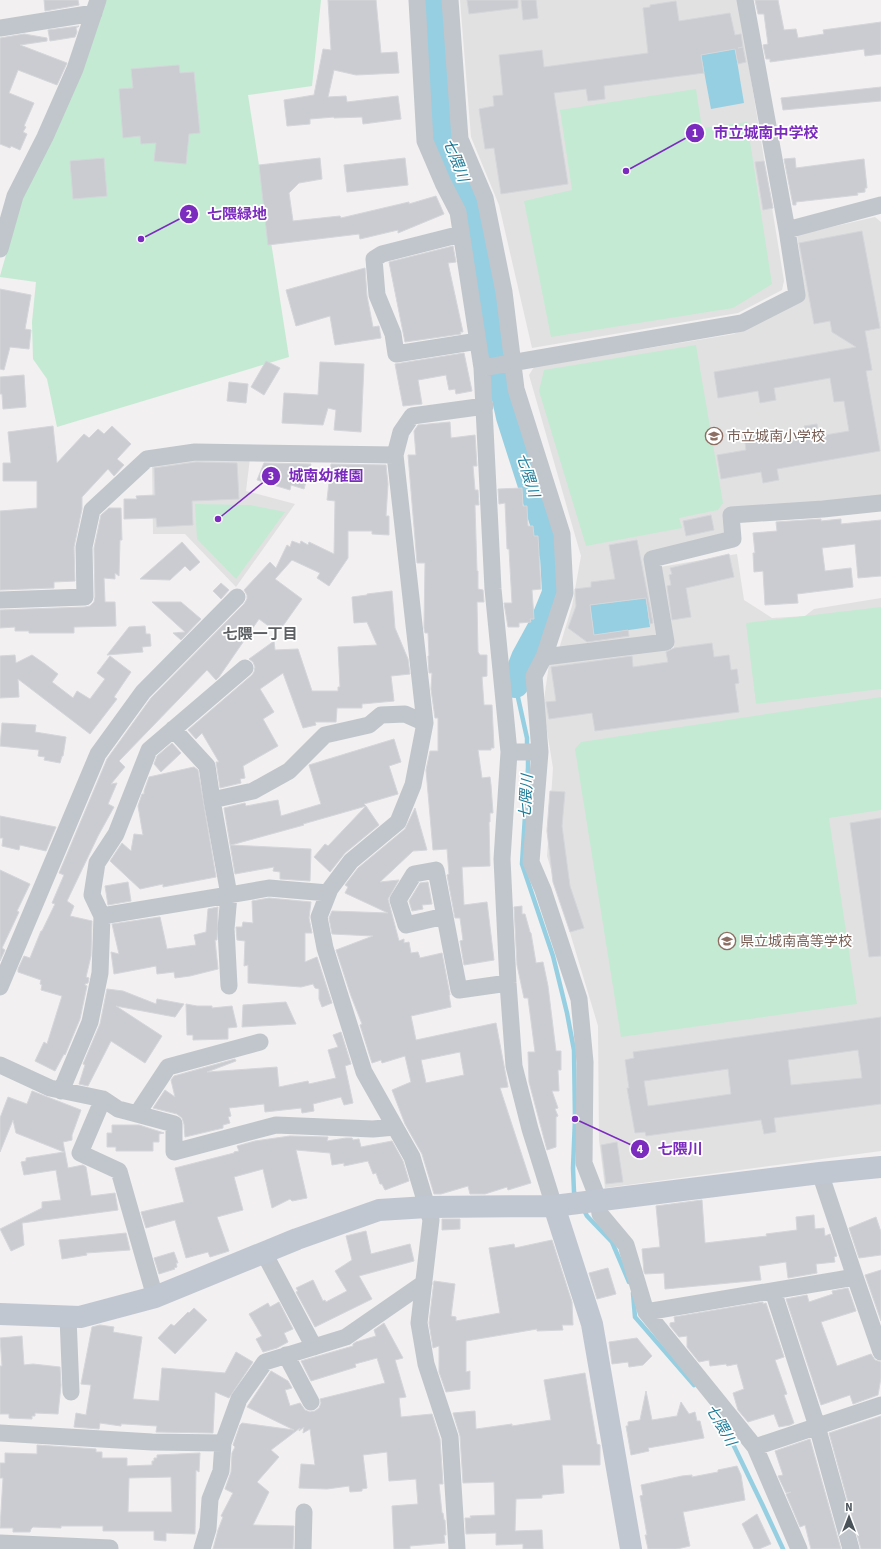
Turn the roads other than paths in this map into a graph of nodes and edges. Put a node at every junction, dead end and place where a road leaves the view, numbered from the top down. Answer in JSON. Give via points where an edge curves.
{"nodes":[{"id":1,"x":417,"y":0,"type":"edge"},
{"id":2,"x":450,"y":0,"type":"edge"},
{"id":3,"x":745,"y":0,"type":"edge"},
{"id":4,"x":96,"y":6,"type":"edge"},
{"id":5,"x":0,"y":28,"type":"edge"},
{"id":6,"x":881,"y":205,"type":"edge"},
{"id":7,"x":787,"y":230,"type":"junction"},
{"id":8,"x":461,"y":234,"type":"junction"},
{"id":9,"x":0,"y":249,"type":"edge"},
{"id":10,"x":478,"y":342,"type":"junction"},
{"id":11,"x":513,"y":363,"type":"junction"},
{"id":12,"x":482,"y":368,"type":"junction"},
{"id":13,"x":485,"y":406,"type":"junction"},
{"id":14,"x":395,"y":455,"type":"junction"},
{"id":15,"x":881,"y":502,"type":"edge"},
{"id":16,"x":237,"y":597,"type":"dead end"},
{"id":17,"x":0,"y":600,"type":"edge"},
{"id":18,"x":544,"y":657,"type":"junction"},
{"id":19,"x":245,"y":668,"type":"dead end"},
{"id":20,"x":425,"y":723,"type":"junction"},
{"id":21,"x":173,"y":729,"type":"junction"},
{"id":22,"x":525,"y":752,"type":"junction"},
{"id":23,"x":212,"y":800,"type":"junction"},
{"id":24,"x":328,"y":893,"type":"junction"},
{"id":25,"x":229,"y":895,"type":"junction"},
{"id":26,"x":102,"y":916,"type":"junction"},
{"id":27,"x":445,"y":916,"type":"dead end"},
{"id":28,"x":508,"y":982,"type":"junction"},
{"id":29,"x":229,"y":986,"type":"dead end"},
{"id":30,"x":0,"y":987,"type":"edge"},
{"id":31,"x":260,"y":1042,"type":"dead end"},
{"id":32,"x":0,"y":1065,"type":"edge"},
{"id":33,"x":61,"y":1091,"type":"junction"},
{"id":34,"x":103,"y":1099,"type":"junction"},
{"id":35,"x":137,"y":1114,"type":"junction"},
{"id":36,"x":394,"y":1127,"type":"junction"},
{"id":37,"x":881,"y":1167,"type":"edge"},
{"id":38,"x":820,"y":1173,"type":"junction"},
{"id":39,"x":593,"y":1200,"type":"junction"},
{"id":40,"x":559,"y":1205,"type":"junction"},
{"id":41,"x":427,"y":1206,"type":"junction"},
{"id":42,"x":264,"y":1253,"type":"junction"},
{"id":43,"x":855,"y":1277,"type":"junction"},
{"id":44,"x":424,"y":1283,"type":"junction"},
{"id":45,"x":774,"y":1291,"type":"junction"},
{"id":46,"x":155,"y":1297,"type":"junction"},
{"id":47,"x":646,"y":1312,"type":"junction"},
{"id":48,"x":0,"y":1314,"type":"edge"},
{"id":49,"x":68,"y":1317,"type":"junction"},
{"id":50,"x":314,"y":1347,"type":"junction"},
{"id":51,"x":881,"y":1352,"type":"edge"},
{"id":52,"x":286,"y":1356,"type":"junction"},
{"id":53,"x":71,"y":1392,"type":"dead end"},
{"id":54,"x":311,"y":1402,"type":"dead end"},
{"id":55,"x":881,"y":1406,"type":"edge"},
{"id":56,"x":817,"y":1426,"type":"junction"},
{"id":57,"x":0,"y":1433,"type":"edge"},
{"id":58,"x":223,"y":1443,"type":"junction"},
{"id":59,"x":754,"y":1447,"type":"junction"},
{"id":60,"x":304,"y":1512,"type":"dead end"},
{"id":61,"x":0,"y":1543,"type":"edge"},
{"id":62,"x":110,"y":1548,"type":"dead end"},
{"id":63,"x":202,"y":1549,"type":"edge"},
{"id":64,"x":303,"y":1549,"type":"edge"},
{"id":65,"x":457,"y":1549,"type":"edge"},
{"id":66,"x":631,"y":1549,"type":"edge"},
{"id":67,"x":799,"y":1549,"type":"edge"},
{"id":68,"x":851,"y":1549,"type":"edge"}],
"edges":[{"from":1,"to":8,"type":"street","via":[[425,141],[458,212]]},
{"from":2,"to":11,"type":"street","via":[[460,139],[485,198],[504,292]]},
{"from":3,"to":7,"type":"street"},
{"from":4,"to":5,"type":"street"},
{"from":4,"to":9,"type":"street","via":[[75,69],[15,196]]},
{"from":6,"to":7,"type":"street"},
{"from":7,"to":11,"type":"street","via":[[797,295],[742,323]]},
{"from":8,"to":10,"type":"street"},
{"from":8,"to":10,"type":"street","via":[[382,254],[374,259],[377,295],[393,334],[396,354]]},
{"from":10,"to":12,"type":"street"},
{"from":11,"to":12,"type":"street"},
{"from":11,"to":18,"type":"street","via":[[516,389],[562,534],[565,593]]},
{"from":12,"to":13,"type":"street"},
{"from":13,"to":14,"type":"street","via":[[412,416],[400,432]]},
{"from":13,"to":22,"type":"street","via":[[493,589]]},
{"from":14,"to":17,"type":"street","via":[[195,452],[147,459],[92,510],[84,547],[85,597]]},
{"from":14,"to":20,"type":"street"},
{"from":15,"to":18,"type":"street","via":[[731,515],[733,539],[652,559],[666,642]]},
{"from":16,"to":30,"type":"street","via":[[143,692],[98,754]]},
{"from":18,"to":22,"type":"street","via":[[534,676]]},
{"from":19,"to":21,"type":"street"},
{"from":20,"to":23,"type":"street","via":[[405,714],[381,715],[369,725],[325,735],[289,771],[253,791]]},
{"from":20,"to":24,"type":"street","via":[[413,785],[398,822],[351,861]]},
{"from":21,"to":23,"type":"street","via":[[207,766]]},
{"from":21,"to":26,"type":"street","via":[[149,750],[116,834],[97,863],[92,895]]},
{"from":22,"to":28,"type":"street","via":[[502,858]]},
{"from":22,"to":39,"type":"street","via":[[531,862],[543,890],[579,999],[585,1062],[584,1163]]},
{"from":23,"to":25,"type":"street"},
{"from":24,"to":25,"type":"street","via":[[269,888]]},
{"from":24,"to":36,"type":"street","via":[[319,917],[325,948],[364,1072]]},
{"from":25,"to":26,"type":"street"},
{"from":25,"to":29,"type":"street","via":[[226,929]]},
{"from":26,"to":33,"type":"street","via":[[100,973],[90,1022]]},
{"from":27,"to":28,"type":"street","via":[[459,990]]},
{"from":28,"to":40,"type":"street","via":[[514,1066],[530,1129]]},
{"from":31,"to":35,"type":"street","via":[[168,1067]]},
{"from":32,"to":33,"type":"street"},
{"from":33,"to":34,"type":"street"},
{"from":34,"to":35,"type":"street","via":[[118,1108]]},
{"from":34,"to":46,"type":"street","via":[[80,1153],[119,1171]]},
{"from":35,"to":36,"type":"street","via":[[174,1124],[174,1152],[276,1125],[373,1129]]},
{"from":36,"to":41,"type":"street","via":[[412,1157]]},
{"from":37,"to":38,"type":"street"},
{"from":38,"to":39,"type":"street"},
{"from":38,"to":43,"type":"street"},
{"from":39,"to":40,"type":"street"},
{"from":39,"to":47,"type":"street","via":[[600,1214],[626,1246]]},
{"from":40,"to":41,"type":"street"},
{"from":40,"to":66,"type":"street","via":[[592,1324]]},
{"from":41,"to":42,"type":"street","via":[[379,1210]]},
{"from":41,"to":44,"type":"street","via":[[431,1220]]},
{"from":42,"to":46,"type":"street"},
{"from":42,"to":50,"type":"street"},
{"from":43,"to":45,"type":"street"},
{"from":43,"to":51,"type":"street"},
{"from":44,"to":50,"type":"street","via":[[346,1337]]},
{"from":44,"to":65,"type":"street","via":[[420,1323],[426,1364],[450,1438]]},
{"from":45,"to":47,"type":"street"},
{"from":45,"to":56,"type":"street"},
{"from":46,"to":49,"type":"street","via":[[80,1317]]},
{"from":47,"to":59,"type":"street"},
{"from":48,"to":49,"type":"street"},
{"from":49,"to":53,"type":"street"},
{"from":50,"to":52,"type":"street"},
{"from":52,"to":54,"type":"street"},
{"from":52,"to":58,"type":"street","via":[[265,1362],[239,1399]]},
{"from":55,"to":56,"type":"street"},
{"from":56,"to":59,"type":"street"},
{"from":56,"to":68,"type":"street"},
{"from":57,"to":58,"type":"street","via":[[152,1442]]},
{"from":58,"to":63,"type":"street","via":[[221,1471],[210,1499],[208,1529]]},
{"from":59,"to":67,"type":"street"},
{"from":60,"to":64,"type":"street"},
{"from":61,"to":62,"type":"street"}]}
